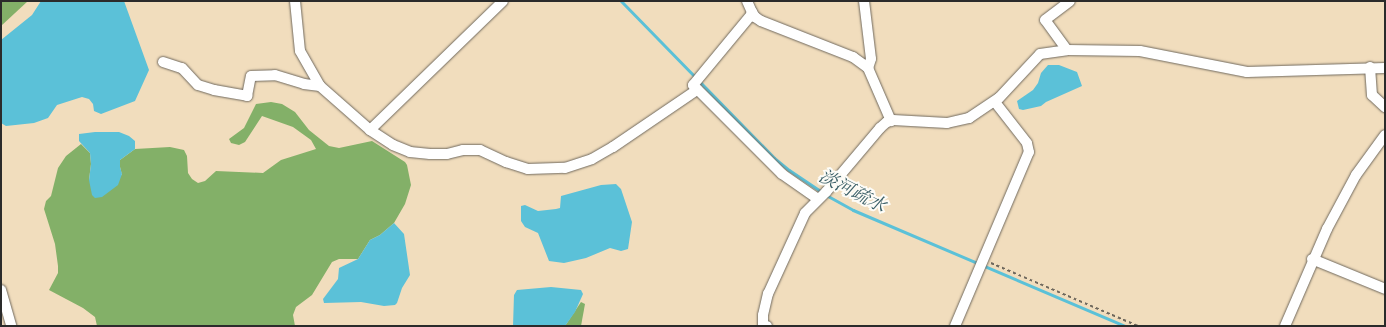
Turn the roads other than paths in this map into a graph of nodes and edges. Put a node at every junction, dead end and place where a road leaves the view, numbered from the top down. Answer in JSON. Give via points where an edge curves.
{"nodes":[{"id":1,"x":295,"y":1,"type":"edge"},
{"id":2,"x":503,"y":1,"type":"edge"},
{"id":3,"x":747,"y":1,"type":"edge"},
{"id":4,"x":864,"y":1,"type":"edge"},
{"id":5,"x":1070,"y":1,"type":"edge"},
{"id":6,"x":752,"y":12,"type":"junction"},
{"id":7,"x":1067,"y":50,"type":"junction"},
{"id":8,"x":163,"y":62,"type":"dead end"},
{"id":9,"x":1370,"y":67,"type":"junction"},
{"id":10,"x":868,"y":68,"type":"junction"},
{"id":11,"x":1385,"y":68,"type":"edge"},
{"id":12,"x":697,"y":83,"type":"junction"},
{"id":13,"x":320,"y":86,"type":"junction"},
{"id":14,"x":995,"y":102,"type":"junction"},
{"id":15,"x":1385,"y":107,"type":"edge"},
{"id":16,"x":891,"y":121,"type":"junction"},
{"id":17,"x":370,"y":130,"type":"junction"},
{"id":18,"x":1385,"y":135,"type":"edge"},
{"id":19,"x":822,"y":195,"type":"junction"},
{"id":20,"x":1312,"y":259,"type":"junction"},
{"id":21,"x":1385,"y":289,"type":"edge"},
{"id":22,"x":1,"y":290,"type":"edge"},
{"id":23,"x":11,"y":326,"type":"edge"},
{"id":24,"x":767,"y":326,"type":"edge"},
{"id":25,"x":955,"y":326,"type":"edge"},
{"id":26,"x":1285,"y":326,"type":"edge"}],
"edges":[{"from":1,"to":13,"type":"street","via":[[300,51]]},
{"from":2,"to":17,"type":"street"},
{"from":3,"to":6,"type":"street"},
{"from":4,"to":10,"type":"street","via":[[871,59]]},
{"from":5,"to":7,"type":"street","via":[[1045,20]]},
{"from":6,"to":10,"type":"street","via":[[761,21],[853,57]]},
{"from":6,"to":12,"type":"street"},
{"from":7,"to":9,"type":"street","via":[[1140,51],[1247,72]]},
{"from":7,"to":14,"type":"street","via":[[1040,54]]},
{"from":8,"to":13,"type":"street","via":[[182,68],[198,85],[246,96],[251,76],[275,75]]},
{"from":9,"to":11,"type":"street"},
{"from":9,"to":15,"type":"street","via":[[1372,95]]},
{"from":10,"to":16,"type":"street"},
{"from":12,"to":17,"type":"street","via":[[613,147],[592,159],[565,168],[528,169],[480,150],[463,150],[447,154],[410,152],[393,145]]},
{"from":12,"to":19,"type":"street","via":[[782,174]]},
{"from":13,"to":17,"type":"street"},
{"from":14,"to":16,"type":"street","via":[[968,118],[947,123]]},
{"from":14,"to":25,"type":"street","via":[[1027,143],[1029,150]]},
{"from":16,"to":19,"type":"street","via":[[877,131]]},
{"from":18,"to":20,"type":"street","via":[[1356,175]]},
{"from":19,"to":24,"type":"street","via":[[804,215],[768,294],[763,315],[763,326]]},
{"from":20,"to":21,"type":"street"},
{"from":20,"to":26,"type":"street"},
{"from":22,"to":23,"type":"street"}]}
